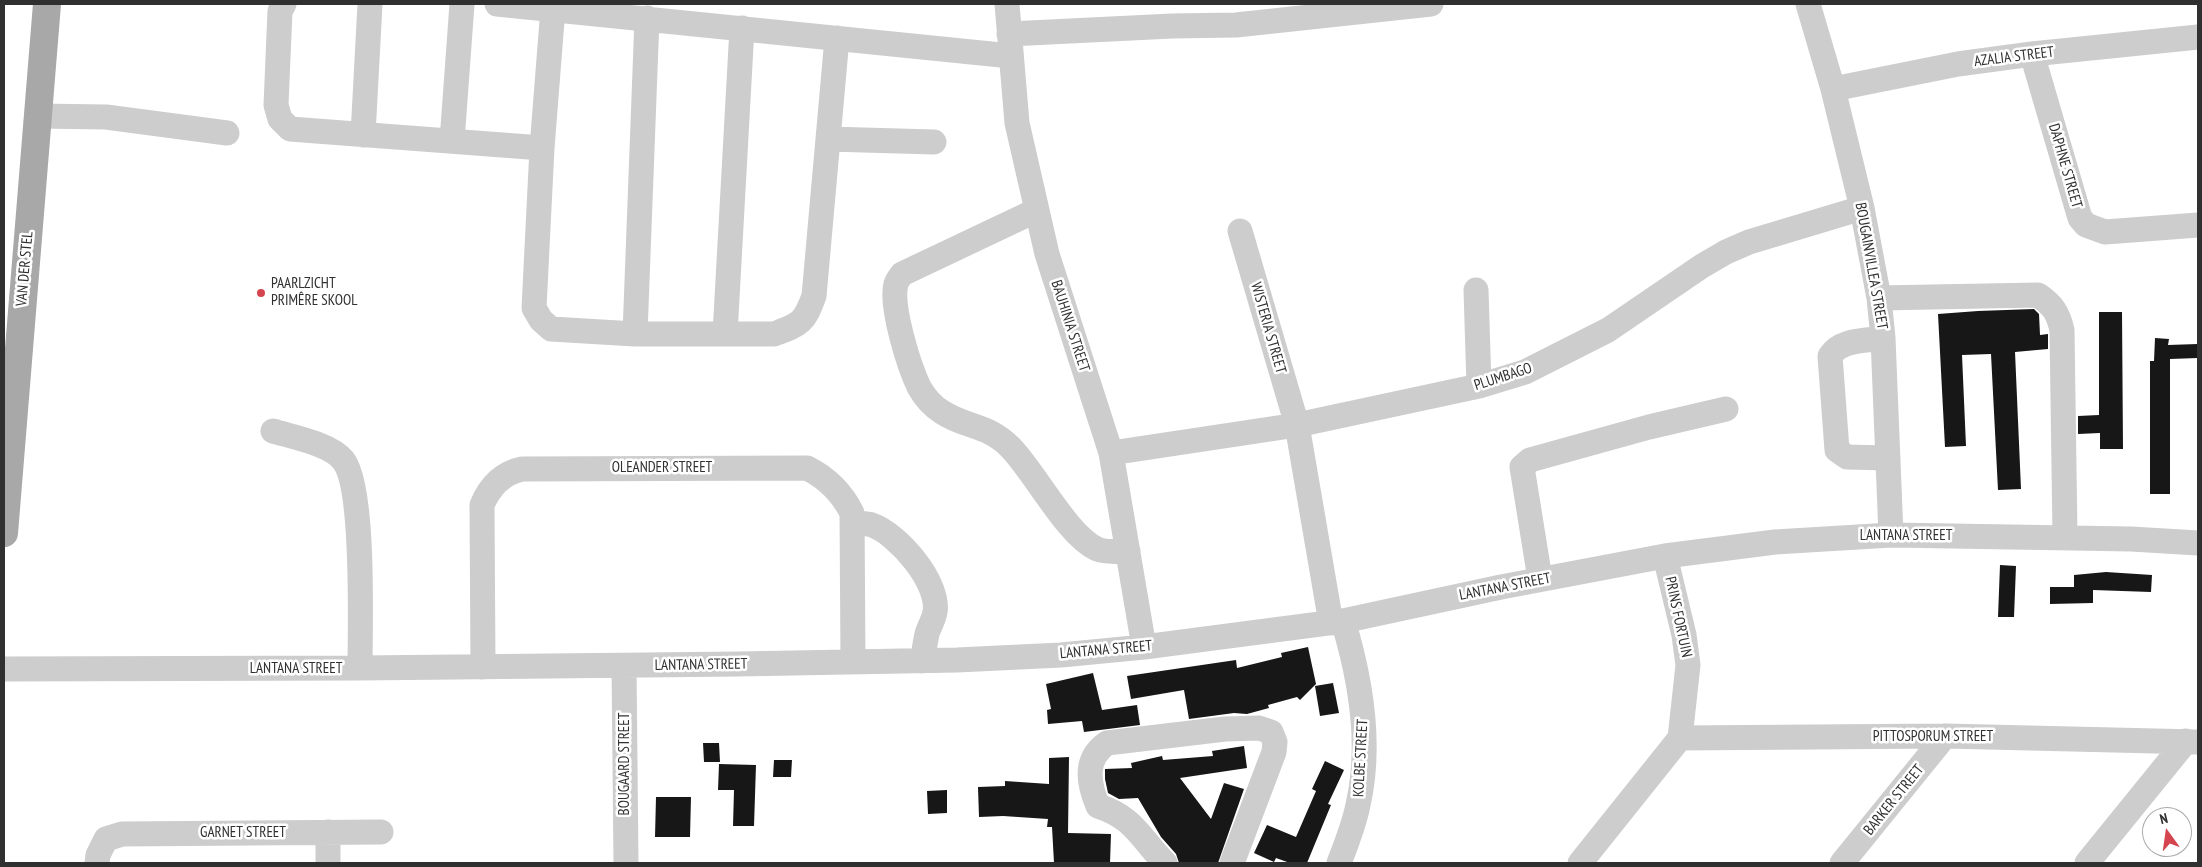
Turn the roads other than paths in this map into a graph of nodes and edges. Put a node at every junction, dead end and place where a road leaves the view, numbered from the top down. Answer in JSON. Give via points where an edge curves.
{"nodes":[{"id":1,"x":47,"y":4,"type":"edge"},
{"id":2,"x":284,"y":4,"type":"edge"},
{"id":3,"x":370,"y":4,"type":"edge"},
{"id":4,"x":462,"y":4,"type":"edge"},
{"id":5,"x":497,"y":4,"type":"edge"},
{"id":6,"x":1007,"y":4,"type":"edge"},
{"id":7,"x":1431,"y":4,"type":"edge"},
{"id":8,"x":1808,"y":4,"type":"edge"},
{"id":9,"x":553,"y":8,"type":"junction"},
{"id":10,"x":1323,"y":10,"type":"edge"},
{"id":11,"x":1171,"y":15,"type":"edge"},
{"id":12,"x":647,"y":18,"type":"junction"},
{"id":13,"x":742,"y":28,"type":"junction"},
{"id":14,"x":2198,"y":37,"type":"edge"},
{"id":15,"x":837,"y":38,"type":"junction"},
{"id":16,"x":1010,"y":45,"type":"junction"},
{"id":17,"x":2032,"y":54,"type":"junction"},
{"id":18,"x":1833,"y":89,"type":"junction"},
{"id":19,"x":38,"y":116,"type":"junction"},
{"id":20,"x":227,"y":132,"type":"dead end"},
{"id":21,"x":363,"y":135,"type":"junction"},
{"id":22,"x":828,"y":139,"type":"junction"},
{"id":23,"x":452,"y":141,"type":"junction"},
{"id":24,"x":934,"y":142,"type":"dead end"},
{"id":25,"x":542,"y":148,"type":"junction"},
{"id":26,"x":1862,"y":208,"type":"junction"},
{"id":27,"x":1037,"y":210,"type":"junction"},
{"id":28,"x":2198,"y":225,"type":"edge"},
{"id":29,"x":1240,"y":231,"type":"dead end"},
{"id":30,"x":1476,"y":290,"type":"dead end"},
{"id":31,"x":1879,"y":298,"type":"junction"},
{"id":32,"x":635,"y":334,"type":"junction"},
{"id":33,"x":724,"y":334,"type":"junction"},
{"id":34,"x":1883,"y":338,"type":"junction"},
{"id":35,"x":1480,"y":386,"type":"junction"},
{"id":36,"x":1726,"y":409,"type":"dead end"},
{"id":37,"x":1297,"y":425,"type":"junction"},
{"id":38,"x":273,"y":430,"type":"dead end"},
{"id":39,"x":1111,"y":453,"type":"junction"},
{"id":40,"x":1887,"y":458,"type":"junction"},
{"id":41,"x":852,"y":523,"type":"junction"},
{"id":42,"x":4,"y":533,"type":"edge"},
{"id":43,"x":1892,"y":534,"type":"junction"},
{"id":44,"x":2065,"y":537,"type":"junction"},
{"id":45,"x":2198,"y":543,"type":"edge"},
{"id":46,"x":1128,"y":551,"type":"junction"},
{"id":47,"x":1665,"y":556,"type":"junction"},
{"id":48,"x":1540,"y":579,"type":"junction"},
{"id":49,"x":1337,"y":622,"type":"junction"},
{"id":50,"x":1144,"y":647,"type":"junction"},
{"id":51,"x":922,"y":661,"type":"junction"},
{"id":52,"x":853,"y":662,"type":"junction"},
{"id":53,"x":624,"y":666,"type":"junction"},
{"id":54,"x":482,"y":667,"type":"junction"},
{"id":55,"x":360,"y":668,"type":"junction"},
{"id":56,"x":4,"y":669,"type":"edge"},
{"id":57,"x":1945,"y":736,"type":"junction"},
{"id":58,"x":1680,"y":738,"type":"junction"},
{"id":59,"x":2192,"y":741,"type":"edge"},
{"id":60,"x":328,"y":832,"type":"junction"},
{"id":61,"x":380,"y":832,"type":"dead end"},
{"id":62,"x":97,"y":863,"type":"edge"},
{"id":63,"x":328,"y":863,"type":"edge"},
{"id":64,"x":626,"y":863,"type":"edge"},
{"id":65,"x":1165,"y":863,"type":"edge"},
{"id":66,"x":1232,"y":863,"type":"edge"},
{"id":67,"x":1339,"y":863,"type":"edge"},
{"id":68,"x":1580,"y":863,"type":"edge"},
{"id":69,"x":1842,"y":863,"type":"edge"},
{"id":70,"x":2087,"y":863,"type":"edge"}],
"edges":[{"from":1,"to":19,"type":"main road","name":"VAN DER STEL"},
{"from":2,"to":21,"type":"street","via":[[280,11],[276,105],[280,119],[290,129]]},
{"from":3,"to":21,"type":"street"},
{"from":4,"to":23,"type":"street"},
{"from":5,"to":9,"type":"street"},
{"from":6,"to":16,"type":"street","name":"BAUHINIA STREET"},
{"from":7,"to":10,"type":"street"},
{"from":8,"to":18,"type":"street","name":"BOUGAINVILLEA STREET"},
{"from":9,"to":12,"type":"street"},
{"from":9,"to":25,"type":"street"},
{"from":10,"to":11,"type":"street","via":[[1236,25]]},
{"from":11,"to":16,"type":"street"},
{"from":12,"to":13,"type":"street"},
{"from":12,"to":32,"type":"street"},
{"from":13,"to":15,"type":"street"},
{"from":13,"to":33,"type":"street"},
{"from":14,"to":17,"type":"street","name":"AZALIA STREET"},
{"from":15,"to":16,"type":"street"},
{"from":15,"to":22,"type":"street"},
{"from":16,"to":27,"type":"street","name":"BAUHINIA STREET","via":[[1017,123]]},
{"from":17,"to":18,"type":"street","name":"AZALIA STREET","via":[[1958,64]]},
{"from":17,"to":28,"type":"street","name":"DAPHNE STREET","via":[[2080,218],[2086,225],[2105,232]]},
{"from":18,"to":26,"type":"street","name":"BOUGAINVILLEA STREET"},
{"from":19,"to":20,"type":"street","via":[[106,117]]},
{"from":19,"to":42,"type":"main road","name":"VAN DER STEL"},
{"from":21,"to":23,"type":"street"},
{"from":22,"to":24,"type":"street"},
{"from":22,"to":33,"type":"street","via":[[814,296],[806,316],[796,326],[774,334]]},
{"from":23,"to":25,"type":"street"},
{"from":25,"to":32,"type":"street","via":[[534,308],[551,329]]},
{"from":26,"to":31,"type":"street","name":"BOUGAINVILLEA STREET"},
{"from":26,"to":35,"type":"street","name":"PLUMBAGO","via":[[1726,252],[1608,330],[1525,372]]},
{"from":27,"to":39,"type":"street","name":"BAUHINIA STREET","via":[[1047,254]]},
{"from":27,"to":46,"type":"street","via":[[902,274],[896,282],[895,291],[898,321],[916,379],[928,401],[947,415],[996,434],[1011,448],[1061,515],[1088,543],[1104,551]]},
{"from":29,"to":37,"type":"street","name":"WISTERIA STREET"},
{"from":30,"to":35,"type":"street"},
{"from":31,"to":34,"type":"street","name":"BOUGAINVILLEA STREET"},
{"from":31,"to":44,"type":"street","via":[[2038,295],[2050,303],[2058,314],[2062,330]]},
{"from":32,"to":33,"type":"street"},
{"from":34,"to":40,"type":"street","name":"BOUGAINVILLEA STREET"},
{"from":34,"to":40,"type":"street","via":[[1845,343],[1830,356],[1837,450],[1847,457]]},
{"from":35,"to":37,"type":"street","name":"PLUMBAGO"},
{"from":36,"to":48,"type":"street","via":[[1640,429],[1524,464]]},
{"from":37,"to":39,"type":"street","name":"PLUMBAGO"},
{"from":37,"to":49,"type":"street","name":"WISTERIA STREET"},
{"from":38,"to":55,"type":"street","via":[[322,446],[343,460],[352,476],[358,506]]},
{"from":39,"to":46,"type":"street","name":"BAUHINIA STREET"},
{"from":40,"to":43,"type":"street","name":"BOUGAINVILLEA STREET"},
{"from":41,"to":51,"type":"street","via":[[871,525],[888,533],[920,567],[931,587],[936,611]]},
{"from":41,"to":52,"type":"street","name":"OLEANDER STREET"},
{"from":41,"to":54,"type":"street","name":"OLEANDER STREET","via":[[852,513],[844,498],[822,475],[807,468],[522,469],[508,472],[486,494],[482,505]]},
{"from":43,"to":44,"type":"street","name":"LANTANA STREET"},
{"from":43,"to":47,"type":"street","name":"LANTANA STREET","via":[[1775,542]]},
{"from":44,"to":45,"type":"street","name":"LANTANA STREET"},
{"from":46,"to":50,"type":"street","name":"BAUHINIA STREET"},
{"from":47,"to":48,"type":"street","name":"LANTANA STREET"},
{"from":47,"to":58,"type":"street","name":"PRINS FORTUIN","via":[[1688,665]]},
{"from":48,"to":49,"type":"street","name":"LANTANA STREET"},
{"from":49,"to":50,"type":"street","name":"LANTANA STREET"},
{"from":49,"to":67,"type":"street","name":"KOLBE STREET","via":[[1358,680],[1364,717],[1358,806]]},
{"from":50,"to":51,"type":"street","name":"LANTANA STREET","via":[[1061,655]]},
{"from":51,"to":52,"type":"street","name":"LANTANA STREET"},
{"from":52,"to":53,"type":"street","name":"LANTANA STREET"},
{"from":53,"to":54,"type":"street","name":"LANTANA STREET"},
{"from":53,"to":64,"type":"street","name":"BOUGAARD STREET"},
{"from":54,"to":55,"type":"street","name":"LANTANA STREET"},
{"from":55,"to":56,"type":"street","name":"LANTANA STREET"},
{"from":57,"to":58,"type":"street","name":"PITTOSPORUM STREET"},
{"from":57,"to":59,"type":"street","name":"PITTOSPORUM STREET"},
{"from":57,"to":69,"type":"street","name":"BARKER STREET"},
{"from":58,"to":68,"type":"street"},
{"from":59,"to":70,"type":"street"},
{"from":60,"to":61,"type":"street","name":"GARNET STREET"},
{"from":60,"to":62,"type":"street","name":"GARNET STREET","via":[[122,834],[106,839]]},
{"from":60,"to":63,"type":"street"},
{"from":65,"to":66,"type":"street","via":[[1126,819],[1116,811],[1098,806],[1090,770],[1097,749],[1107,743],[1259,728],[1271,732],[1274,752]]}]}
